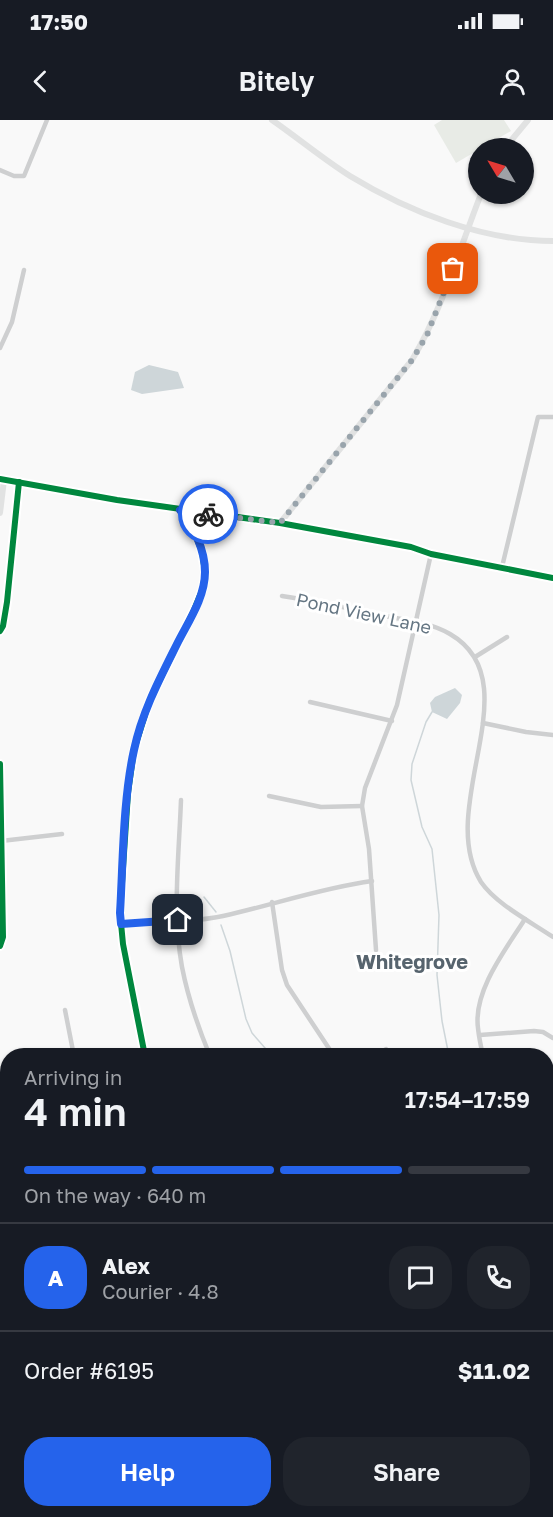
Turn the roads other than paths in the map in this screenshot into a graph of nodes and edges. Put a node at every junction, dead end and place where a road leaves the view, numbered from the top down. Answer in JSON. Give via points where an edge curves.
{"nodes":[{"id":1,"x":47,"y":120,"type":"edge"},
{"id":2,"x":272,"y":120,"type":"edge"},
{"id":3,"x":528,"y":120,"type":"edge"},
{"id":4,"x":513,"y":138,"type":"edge"},
{"id":5,"x":0,"y":170,"type":"edge"},
{"id":6,"x":477,"y":204,"type":"edge"},
{"id":7,"x":469,"y":227,"type":"junction"},
{"id":8,"x":553,"y":241,"type":"edge"},
{"id":9,"x":24,"y":270,"type":"dead end"},
{"id":10,"x":0,"y":348,"type":"edge"},
{"id":11,"x":553,"y":417,"type":"edge"},
{"id":12,"x":2,"y":480,"type":"edge"},
{"id":13,"x":19,"y":482,"type":"junction"},
{"id":14,"x":180,"y":510,"type":"junction"},
{"id":15,"x":0,"y":513,"type":"edge"},
{"id":16,"x":280,"y":523,"type":"junction"},
{"id":17,"x":431,"y":554,"type":"junction"},
{"id":18,"x":502,"y":567,"type":"junction"},
{"id":19,"x":553,"y":578,"type":"edge"},
{"id":20,"x":282,"y":596,"type":"dead end"},
{"id":21,"x":416,"y":622,"type":"junction"},
{"id":22,"x":0,"y":631,"type":"edge"},
{"id":23,"x":507,"y":638,"type":"dead end"},
{"id":24,"x":475,"y":657,"type":"junction"},
{"id":25,"x":310,"y":702,"type":"dead end"},
{"id":26,"x":392,"y":721,"type":"junction"},
{"id":27,"x":483,"y":723,"type":"junction"},
{"id":28,"x":553,"y":735,"type":"edge"},
{"id":29,"x":0,"y":764,"type":"edge"},
{"id":30,"x":269,"y":796,"type":"dead end"},
{"id":31,"x":181,"y":800,"type":"dead end"},
{"id":32,"x":362,"y":806,"type":"junction"},
{"id":33,"x":62,"y":834,"type":"dead end"},
{"id":34,"x":1,"y":841,"type":"edge"},
{"id":35,"x":372,"y":881,"type":"junction"},
{"id":36,"x":272,"y":902,"type":"junction"},
{"id":37,"x":525,"y":919,"type":"junction"},
{"id":38,"x":178,"y":920,"type":"junction"},
{"id":39,"x":121,"y":924,"type":"junction"},
{"id":40,"x":553,"y":937,"type":"edge"},
{"id":41,"x":0,"y":946,"type":"edge"},
{"id":42,"x":376,"y":950,"type":"dead end"},
{"id":43,"x":65,"y":1010,"type":"dead end"},
{"id":44,"x":480,"y":1035,"type":"junction"},
{"id":45,"x":553,"y":1038,"type":"edge"},
{"id":46,"x":72,"y":1048,"type":"edge"},
{"id":47,"x":143,"y":1048,"type":"edge"},
{"id":48,"x":207,"y":1048,"type":"edge"},
{"id":49,"x":329,"y":1048,"type":"edge"},
{"id":50,"x":482,"y":1048,"type":"edge"}],
"edges":[{"from":1,"to":5,"type":"street","via":[[24,176]]},
{"from":2,"to":7,"type":"street","via":[[350,176],[421,212]]},
{"from":3,"to":4,"type":"street"},
{"from":6,"to":7,"type":"street"},
{"from":7,"to":8,"type":"street"},
{"from":7,"to":16,"type":"street","via":[[427,335],[412,360]]},
{"from":9,"to":10,"type":"street","via":[[12,322]]},
{"from":11,"to":18,"type":"street","via":[[538,417]]},
{"from":12,"to":13,"type":"street"},
{"from":12,"to":15,"type":"street"},
{"from":13,"to":14,"type":"street"},
{"from":13,"to":22,"type":"street","via":[[7,602]]},
{"from":14,"to":16,"type":"street"},
{"from":14,"to":39,"type":"street","via":[[202,552],[203,588],[149,702],[134,750]]},
{"from":16,"to":17,"type":"street"},
{"from":17,"to":18,"type":"street"},
{"from":17,"to":21,"type":"street"},
{"from":18,"to":19,"type":"street"},
{"from":20,"to":21,"type":"street","name":"Pond View Lane"},
{"from":21,"to":24,"type":"street","name":"Pond View Lane","via":[[451,635]]},
{"from":21,"to":26,"type":"street"},
{"from":23,"to":24,"type":"street"},
{"from":24,"to":27,"type":"street","name":"Pond View Lane","via":[[485,686]]},
{"from":25,"to":26,"type":"street"},
{"from":26,"to":32,"type":"street","via":[[365,788]]},
{"from":27,"to":28,"type":"street"},
{"from":27,"to":37,"type":"street","name":"Pond View Lane","via":[[468,802],[472,860],[491,894]]},
{"from":29,"to":34,"type":"street"},
{"from":30,"to":32,"type":"street","via":[[321,807]]},
{"from":31,"to":38,"type":"street"},
{"from":32,"to":35,"type":"street"},
{"from":33,"to":34,"type":"street"},
{"from":34,"to":41,"type":"street"},
{"from":35,"to":36,"type":"street"},
{"from":35,"to":42,"type":"street"},
{"from":36,"to":38,"type":"street","via":[[222,916]]},
{"from":36,"to":49,"type":"street","via":[[287,986]]},
{"from":37,"to":40,"type":"street","name":"Pond View Lane"},
{"from":37,"to":44,"type":"street","via":[[490,972],[479,1013]]},
{"from":38,"to":39,"type":"street"},
{"from":38,"to":48,"type":"street","via":[[186,984]]},
{"from":39,"to":47,"type":"street"},
{"from":43,"to":46,"type":"street"},
{"from":44,"to":45,"type":"street","via":[[534,1031]]},
{"from":44,"to":50,"type":"street"}]}
